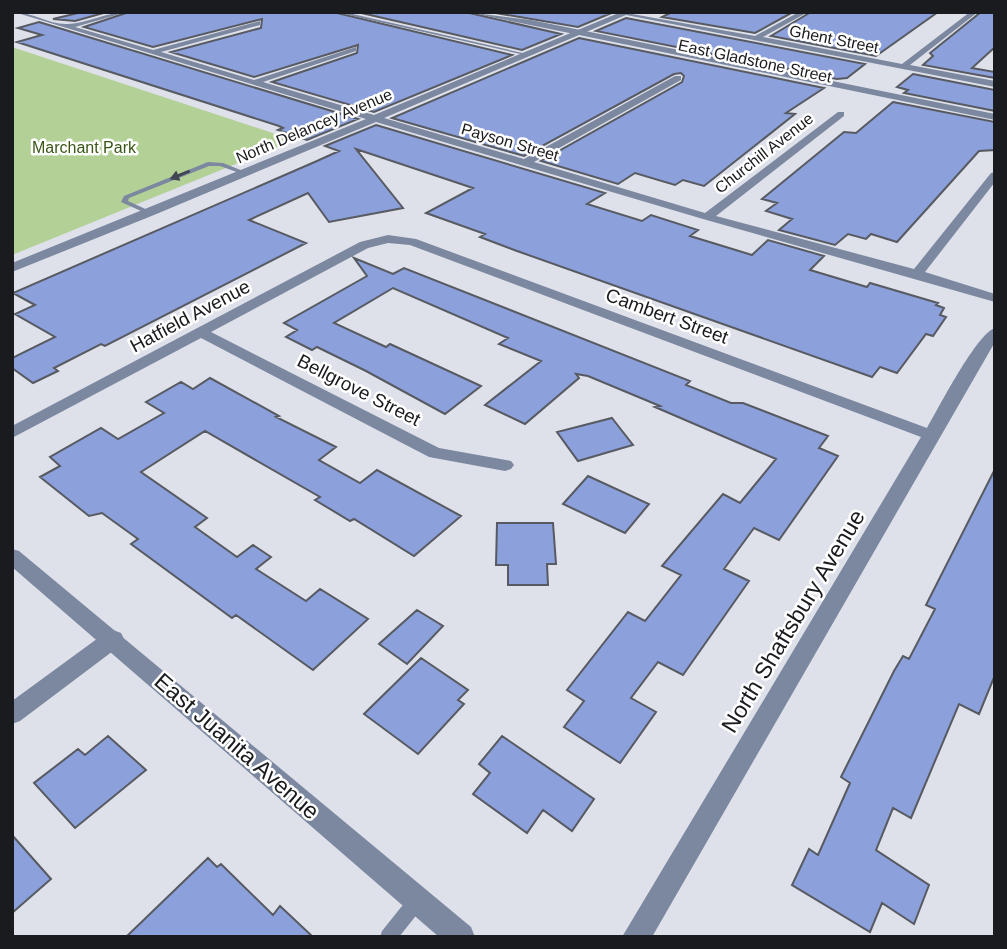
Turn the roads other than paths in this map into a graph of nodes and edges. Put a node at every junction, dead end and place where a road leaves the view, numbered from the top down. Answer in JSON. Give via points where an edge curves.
{"nodes":[{"id":1,"x":17,"y":12,"type":"edge"},
{"id":2,"x":124,"y":12,"type":"edge"},
{"id":3,"x":337,"y":12,"type":"edge"},
{"id":4,"x":470,"y":12,"type":"edge"},
{"id":5,"x":805,"y":12,"type":"edge"},
{"id":6,"x":975,"y":12,"type":"edge"},
{"id":7,"x":627,"y":13,"type":"edge"},
{"id":8,"x":257,"y":23,"type":"dead end"},
{"id":9,"x":65,"y":27,"type":"junction"},
{"id":10,"x":575,"y":34,"type":"junction"},
{"id":11,"x":756,"y":38,"type":"junction"},
{"id":12,"x":353,"y":49,"type":"dead end"},
{"id":13,"x":150,"y":53,"type":"junction"},
{"id":14,"x":525,"y":54,"type":"junction"},
{"id":15,"x":904,"y":66,"type":"junction"},
{"id":16,"x":678,"y":78,"type":"dead end"},
{"id":17,"x":252,"y":83,"type":"junction"},
{"id":18,"x":995,"y":84,"type":"edge"},
{"id":19,"x":841,"y":114,"type":"dead end"},
{"id":20,"x":995,"y":117,"type":"edge"},
{"id":21,"x":373,"y":118,"type":"junction"},
{"id":22,"x":995,"y":126,"type":"edge"},
{"id":23,"x":524,"y":163,"type":"junction"},
{"id":24,"x":245,"y":173,"type":"junction"},
{"id":25,"x":995,"y":175,"type":"edge"},
{"id":26,"x":150,"y":213,"type":"junction"},
{"id":27,"x":707,"y":217,"type":"junction"},
{"id":28,"x":388,"y":239,"type":"joint"},
{"id":29,"x":12,"y":268,"type":"edge"},
{"id":30,"x":917,"y":274,"type":"junction"},
{"id":31,"x":995,"y":298,"type":"edge"},
{"id":32,"x":200,"y":332,"type":"junction"},
{"id":33,"x":995,"y":332,"type":"edge"},
{"id":34,"x":12,"y":433,"type":"edge"},
{"id":35,"x":933,"y":436,"type":"junction"},
{"id":36,"x":505,"y":466,"type":"dead end"},
{"id":37,"x":12,"y":556,"type":"edge"},
{"id":38,"x":113,"y":639,"type":"junction"},
{"id":39,"x":12,"y":714,"type":"edge"},
{"id":40,"x":418,"y":900,"type":"junction"},
{"id":41,"x":388,"y":937,"type":"edge"},
{"id":42,"x":461,"y":937,"type":"edge"},
{"id":43,"x":636,"y":937,"type":"edge"}],
"edges":[{"from":1,"to":9,"type":"street","name":"Payson Street"},
{"from":2,"to":9,"type":"street"},
{"from":3,"to":14,"type":"lane"},
{"from":4,"to":10,"type":"street","name":"East Gladstone Street"},
{"from":5,"to":11,"type":"street"},
{"from":6,"to":15,"type":"street"},
{"from":7,"to":10,"type":"street","name":"North Delancey Avenue"},
{"from":7,"to":11,"type":"street","name":"Ghent Street"},
{"from":8,"to":13,"type":"street"},
{"from":9,"to":13,"type":"street","name":"Payson Street"},
{"from":10,"to":14,"type":"street","name":"North Delancey Avenue"},
{"from":10,"to":20,"type":"street","name":"East Gladstone Street"},
{"from":10,"to":22,"type":"street","name":"East Gladstone Street"},
{"from":11,"to":15,"type":"street","name":"Ghent Street"},
{"from":12,"to":17,"type":"street"},
{"from":13,"to":17,"type":"street","name":"Payson Street"},
{"from":14,"to":21,"type":"street","name":"North Delancey Avenue"},
{"from":15,"to":18,"type":"street","name":"Ghent Street"},
{"from":16,"to":23,"type":"street"},
{"from":17,"to":21,"type":"street","name":"Payson Street"},
{"from":19,"to":27,"type":"street","name":"Churchill Avenue"},
{"from":21,"to":23,"type":"street","name":"Payson Street"},
{"from":21,"to":24,"type":"street","name":"North Delancey Avenue"},
{"from":23,"to":27,"type":"street","name":"Payson Street"},
{"from":24,"to":26,"type":"street","name":"North Delancey Avenue"},
{"from":24,"to":26,"type":"lane","one_way":true,"via":[[208,164],[126,197],[124,202]]},
{"from":25,"to":30,"type":"street"},
{"from":26,"to":29,"type":"street","name":"North Delancey Avenue"},
{"from":27,"to":30,"type":"street","name":"Payson Street"},
{"from":28,"to":32,"type":"street","name":"Hatfield Avenue","via":[[364,245]]},
{"from":28,"to":35,"type":"street","name":"Cambert Street","via":[[412,242]]},
{"from":30,"to":31,"type":"street","name":"Payson Street"},
{"from":32,"to":34,"type":"street","name":"Hatfield Avenue"},
{"from":32,"to":36,"type":"street","name":"Bellgrove Street","via":[[435,453]]},
{"from":33,"to":35,"type":"street","name":"North Shaftsbury Avenue"},
{"from":35,"to":43,"type":"street","name":"North Shaftsbury Avenue"},
{"from":37,"to":38,"type":"street","name":"East Juanita Avenue"},
{"from":38,"to":39,"type":"street"},
{"from":38,"to":40,"type":"street","name":"East Juanita Avenue"},
{"from":40,"to":41,"type":"lane"},
{"from":40,"to":42,"type":"street","name":"East Juanita Avenue"}]}
